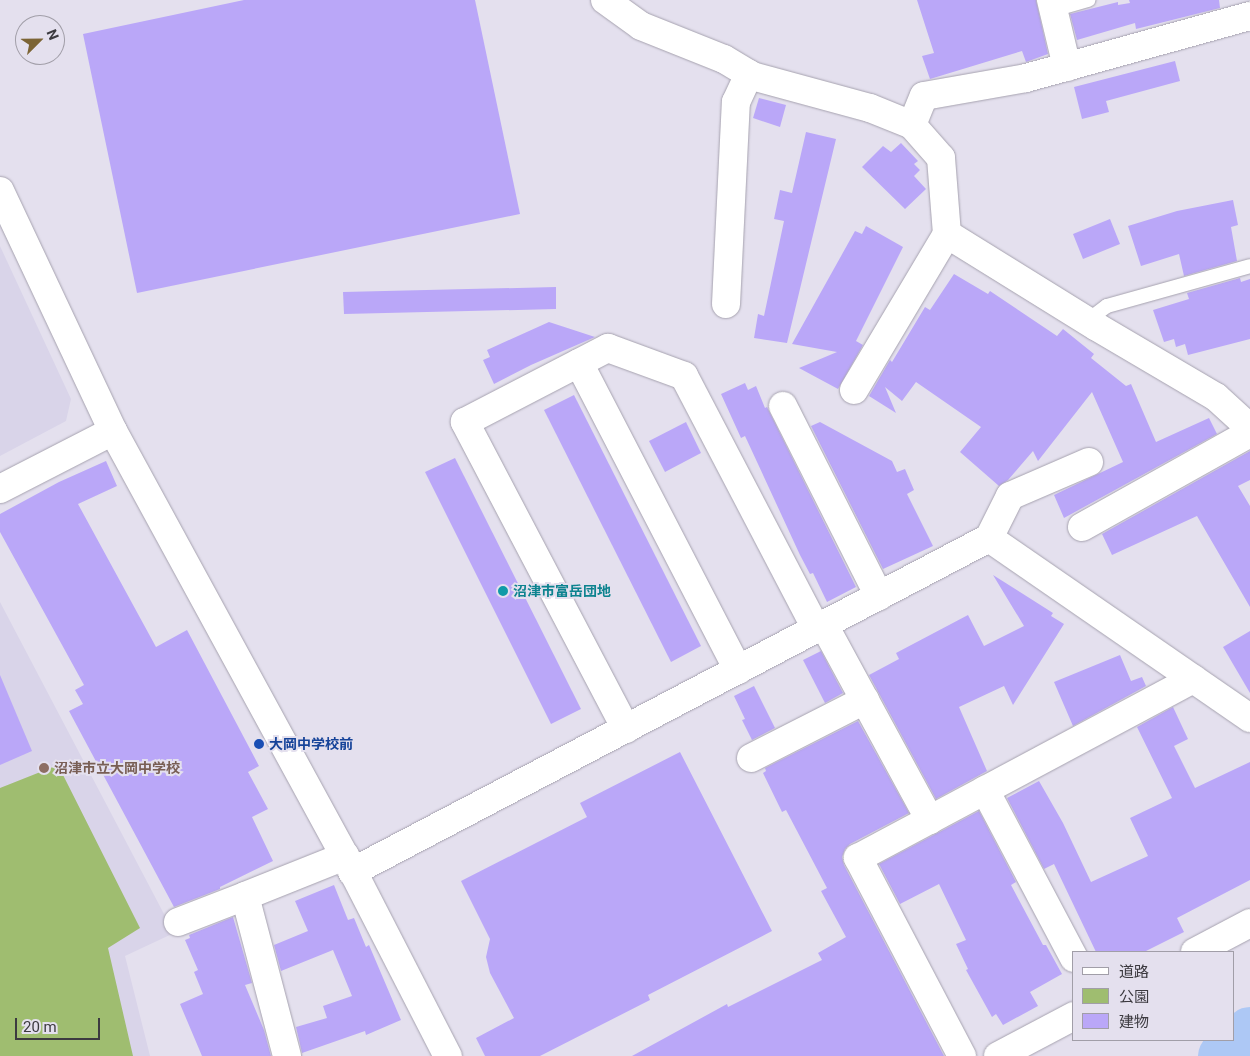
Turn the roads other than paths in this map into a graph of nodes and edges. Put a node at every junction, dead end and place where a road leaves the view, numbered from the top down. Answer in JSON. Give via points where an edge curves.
{"nodes":[{"id":1,"x":605,"y":0,"type":"edge"},
{"id":2,"x":1089,"y":0,"type":"edge"},
{"id":3,"x":1052,"y":5,"type":"edge"},
{"id":4,"x":1250,"y":16,"type":"edge"},
{"id":5,"x":1067,"y":67,"type":"junction"},
{"id":6,"x":748,"y":74,"type":"junction"},
{"id":7,"x":912,"y":125,"type":"junction"},
{"id":8,"x":0,"y":191,"type":"edge"},
{"id":9,"x":947,"y":234,"type":"junction"},
{"id":10,"x":1250,"y":266,"type":"edge"},
{"id":11,"x":726,"y":304,"type":"dead end"},
{"id":12,"x":1087,"y":321,"type":"junction"},
{"id":13,"x":579,"y":363,"type":"junction"},
{"id":14,"x":854,"y":390,"type":"dead end"},
{"id":15,"x":783,"y":406,"type":"dead end"},
{"id":16,"x":1250,"y":428,"type":"edge"},
{"id":17,"x":114,"y":431,"type":"junction"},
{"id":18,"x":1250,"y":434,"type":"edge"},
{"id":19,"x":1089,"y":462,"type":"dead end"},
{"id":20,"x":0,"y":489,"type":"edge"},
{"id":21,"x":1082,"y":527,"type":"dead end"},
{"id":22,"x":989,"y":538,"type":"junction"},
{"id":23,"x":879,"y":596,"type":"junction"},
{"id":24,"x":820,"y":627,"type":"junction"},
{"id":25,"x":738,"y":670,"type":"junction"},
{"id":26,"x":1193,"y":679,"type":"junction"},
{"id":27,"x":865,"y":700,"type":"junction"},
{"id":28,"x":1250,"y":718,"type":"edge"},
{"id":29,"x":626,"y":729,"type":"junction"},
{"id":30,"x":751,"y":758,"type":"dead end"},
{"id":31,"x":985,"y":790,"type":"junction"},
{"id":32,"x":930,"y":820,"type":"junction"},
{"id":33,"x":348,"y":864,"type":"junction"},
{"id":34,"x":245,"y":896,"type":"junction"},
{"id":35,"x":178,"y":922,"type":"dead end"},
{"id":36,"x":1250,"y":923,"type":"edge"},
{"id":37,"x":1197,"y":951,"type":"edge"},
{"id":38,"x":1072,"y":954,"type":"edge"},
{"id":39,"x":1072,"y":1017,"type":"edge"},
{"id":40,"x":287,"y":1056,"type":"edge"},
{"id":41,"x":448,"y":1056,"type":"edge"},
{"id":42,"x":962,"y":1056,"type":"edge"},
{"id":43,"x":998,"y":1056,"type":"edge"}],
"edges":[{"from":1,"to":6,"type":"street","via":[[641,26],[724,60]]},
{"from":2,"to":3,"type":"lane"},
{"from":3,"to":5,"type":"street"},
{"from":4,"to":5,"type":"street"},
{"from":5,"to":7,"type":"street","via":[[1026,78],[924,96]]},
{"from":6,"to":7,"type":"street","via":[[870,108]]},
{"from":6,"to":11,"type":"street","via":[[736,102]]},
{"from":7,"to":9,"type":"street","via":[[941,158]]},
{"from":8,"to":17,"type":"street"},
{"from":9,"to":12,"type":"street"},
{"from":9,"to":14,"type":"street"},
{"from":10,"to":12,"type":"lane","via":[[1107,306]]},
{"from":12,"to":16,"type":"street","via":[[1216,397]]},
{"from":13,"to":24,"type":"street","via":[[608,348],[684,376]]},
{"from":13,"to":25,"type":"street"},
{"from":13,"to":29,"type":"street","via":[[465,422]]},
{"from":15,"to":23,"type":"street"},
{"from":17,"to":20,"type":"street"},
{"from":17,"to":33,"type":"street"},
{"from":18,"to":21,"type":"street"},
{"from":19,"to":22,"type":"street","via":[[1010,496]]},
{"from":22,"to":23,"type":"street"},
{"from":22,"to":26,"type":"street"},
{"from":23,"to":24,"type":"street"},
{"from":24,"to":25,"type":"street"},
{"from":24,"to":27,"type":"street"},
{"from":25,"to":29,"type":"street"},
{"from":26,"to":28,"type":"street"},
{"from":26,"to":31,"type":"street"},
{"from":27,"to":30,"type":"street"},
{"from":27,"to":32,"type":"street"},
{"from":29,"to":33,"type":"street"},
{"from":31,"to":32,"type":"street"},
{"from":31,"to":38,"type":"street"},
{"from":32,"to":42,"type":"street","via":[[858,858]]},
{"from":33,"to":34,"type":"street"},
{"from":33,"to":41,"type":"street"},
{"from":34,"to":35,"type":"street"},
{"from":34,"to":40,"type":"street"},
{"from":36,"to":37,"type":"street"},
{"from":39,"to":43,"type":"street"}]}
